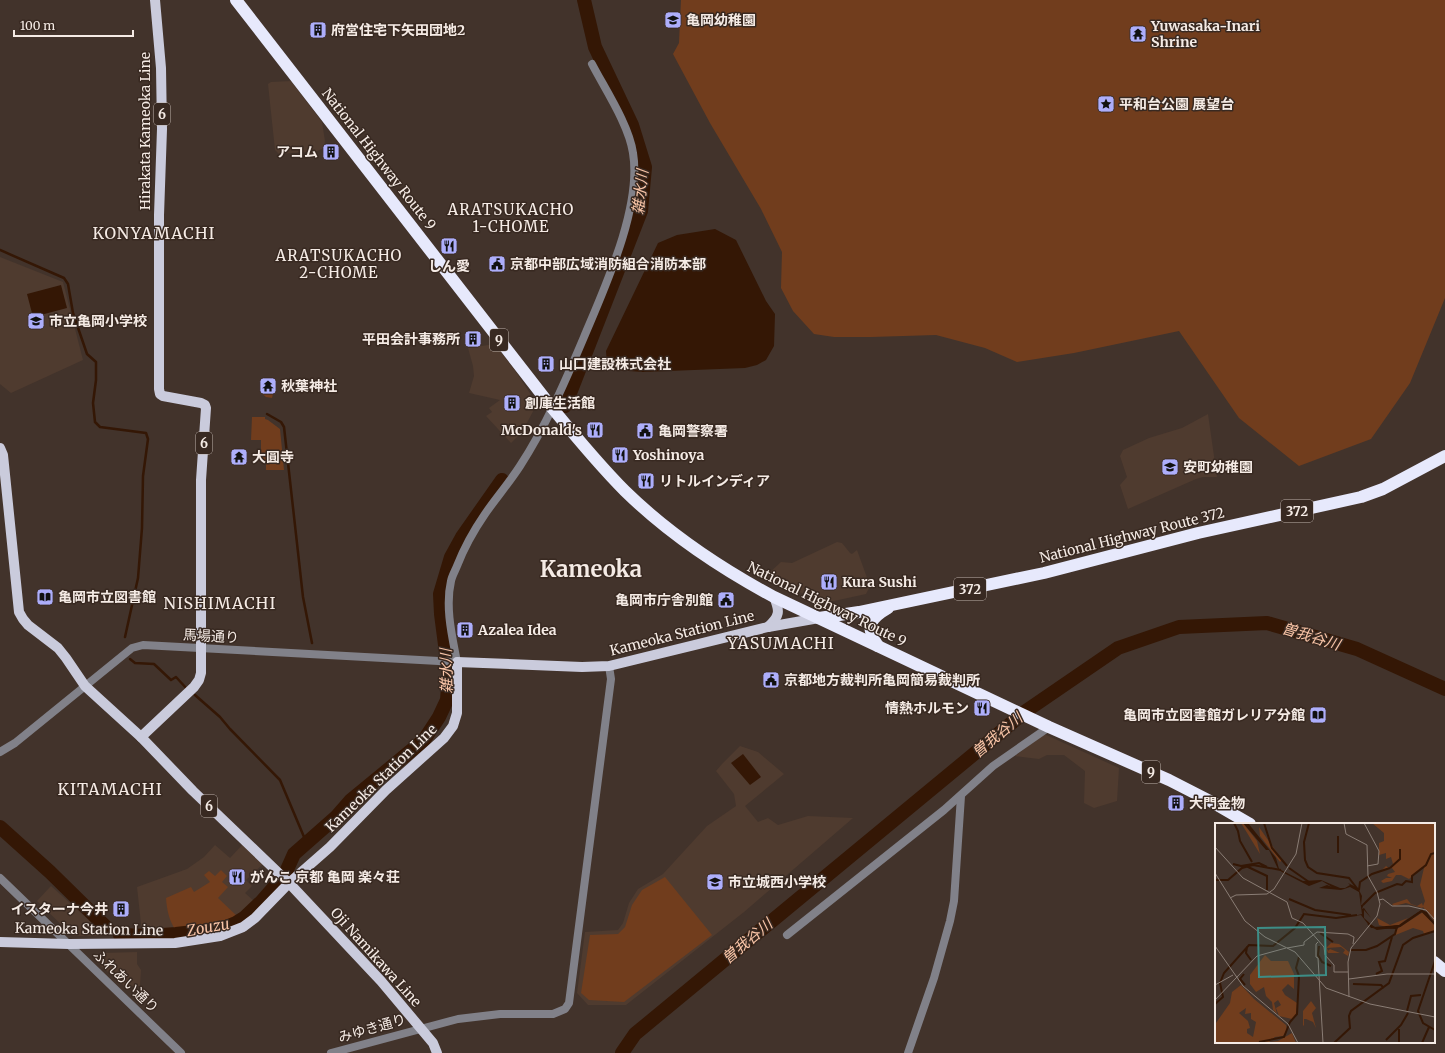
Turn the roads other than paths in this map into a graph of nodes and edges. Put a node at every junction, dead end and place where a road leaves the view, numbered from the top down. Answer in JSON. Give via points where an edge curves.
{"nodes":[{"id":1,"x":155,"y":0,"type":"edge"},
{"id":2,"x":236,"y":0,"type":"edge"},
{"id":3,"x":592,"y":64,"type":"dead end"},
{"id":4,"x":553,"y":409,"type":"junction"},
{"id":5,"x":0,"y":448,"type":"edge"},
{"id":6,"x":1445,"y":456,"type":"edge"},
{"id":7,"x":774,"y":597,"type":"junction"},
{"id":8,"x":896,"y":604,"type":"junction"},
{"id":9,"x":819,"y":618,"type":"junction"},
{"id":10,"x":768,"y":627,"type":"junction"},
{"id":11,"x":878,"y":646,"type":"junction"},
{"id":12,"x":201,"y":648,"type":"junction"},
{"id":13,"x":454,"y":662,"type":"junction"},
{"id":14,"x":609,"y":666,"type":"junction"},
{"id":15,"x":85,"y":686,"type":"junction"},
{"id":16,"x":1046,"y":726,"type":"junction"},
{"id":17,"x":141,"y":737,"type":"junction"},
{"id":18,"x":0,"y":752,"type":"edge"},
{"id":19,"x":961,"y":796,"type":"junction"},
{"id":20,"x":1248,"y":823,"type":"edge"},
{"id":21,"x":0,"y":878,"type":"edge"},
{"id":22,"x":284,"y":879,"type":"junction"},
{"id":23,"x":787,"y":935,"type":"dead end"},
{"id":24,"x":0,"y":942,"type":"edge"},
{"id":25,"x":69,"y":944,"type":"junction"},
{"id":26,"x":1435,"y":963,"type":"edge"},
{"id":27,"x":1445,"y":971,"type":"edge"},
{"id":28,"x":420,"y":1028,"type":"junction"},
{"id":29,"x":181,"y":1053,"type":"edge"},
{"id":30,"x":331,"y":1053,"type":"edge"},
{"id":31,"x":437,"y":1053,"type":"edge"},
{"id":32,"x":908,"y":1053,"type":"edge"}],
"edges":[{"from":1,"to":12,"type":"main road","name":"Hirakata Kameoka Line","number":"6","via":[[161,68],[162,130],[159,215],[159,389],[163,396],[201,403],[206,408],[201,480]]},
{"from":2,"to":4,"type":"highway","name":"National Highway Route 9","number":"9"},
{"from":3,"to":4,"type":"street","via":[[627,131],[633,153],[635,176],[629,212],[614,265]]},
{"from":4,"to":7,"type":"highway","name":"National Highway Route 9","number":"9","via":[[601,465],[651,514],[695,549]]},
{"from":4,"to":13,"type":"street","via":[[520,467],[472,535],[451,580],[449,596]]},
{"from":5,"to":15,"type":"main road","via":[[3,455],[19,612],[28,625],[58,648]]},
{"from":6,"to":8,"type":"highway","name":"National Highway Route 372","number":"372","via":[[1383,489],[1360,497],[1198,533],[1044,573]]},
{"from":7,"to":9,"type":"highway","name":"National Highway Route 9","number":"9"},
{"from":7,"to":10,"type":"main road","via":[[777,618]]},
{"from":8,"to":9,"type":"highway","name":"National Highway Route 372","number":"372"},
{"from":8,"to":11,"type":"highway","via":[[879,614],[870,625],[870,633]]},
{"from":9,"to":10,"type":"main road","name":"Kameoka Station Line"},
{"from":9,"to":11,"type":"highway","name":"National Highway Route 9","number":"9"},
{"from":10,"to":14,"type":"main road","name":"Kameoka Station Line"},
{"from":11,"to":16,"type":"highway","name":"National Highway Route 9","number":"9"},
{"from":12,"to":13,"type":"street","name":"馬場通り"},
{"from":12,"to":15,"type":"street","name":"馬場通り","via":[[143,645],[132,648]]},
{"from":12,"to":17,"type":"main road","name":"Hirakata Kameoka Line","number":"6","via":[[200,680]]},
{"from":13,"to":14,"type":"main road","name":"Kameoka Station Line"},
{"from":13,"to":22,"type":"main road","name":"Kameoka Station Line","via":[[457,713],[453,726],[444,738],[386,790],[330,847]]},
{"from":14,"to":28,"type":"street","name":"みゆき通り","via":[[611,679],[569,1003],[565,1009],[554,1014],[481,1015]]},
{"from":15,"to":17,"type":"main road"},
{"from":15,"to":18,"type":"street","name":"馬場通り"},
{"from":16,"to":19,"type":"street","via":[[993,766]]},
{"from":16,"to":20,"type":"highway","name":"National Highway Route 9","number":"9","via":[[1169,780]]},
{"from":17,"to":22,"type":"main road","number":"6"},
{"from":19,"to":23,"type":"street"},
{"from":19,"to":32,"type":"street","via":[[954,902],[924,1009]]},
{"from":21,"to":25,"type":"street","name":"ふれあい通り"},
{"from":22,"to":25,"type":"main road","name":"Kameoka Station Line","via":[[255,918],[243,927],[220,936],[174,943]]},
{"from":22,"to":28,"type":"main road","name":"Oji Namikawa Line","via":[[381,981]]},
{"from":24,"to":25,"type":"main road","name":"Kameoka Station Line"},
{"from":25,"to":29,"type":"street","name":"ふれあい通り"},
{"from":26,"to":27,"type":"highway"},
{"from":28,"to":30,"type":"street","name":"みゆき通り"},
{"from":28,"to":31,"type":"main road","name":"Oji Namikawa Line","via":[[433,1043]]}]}
